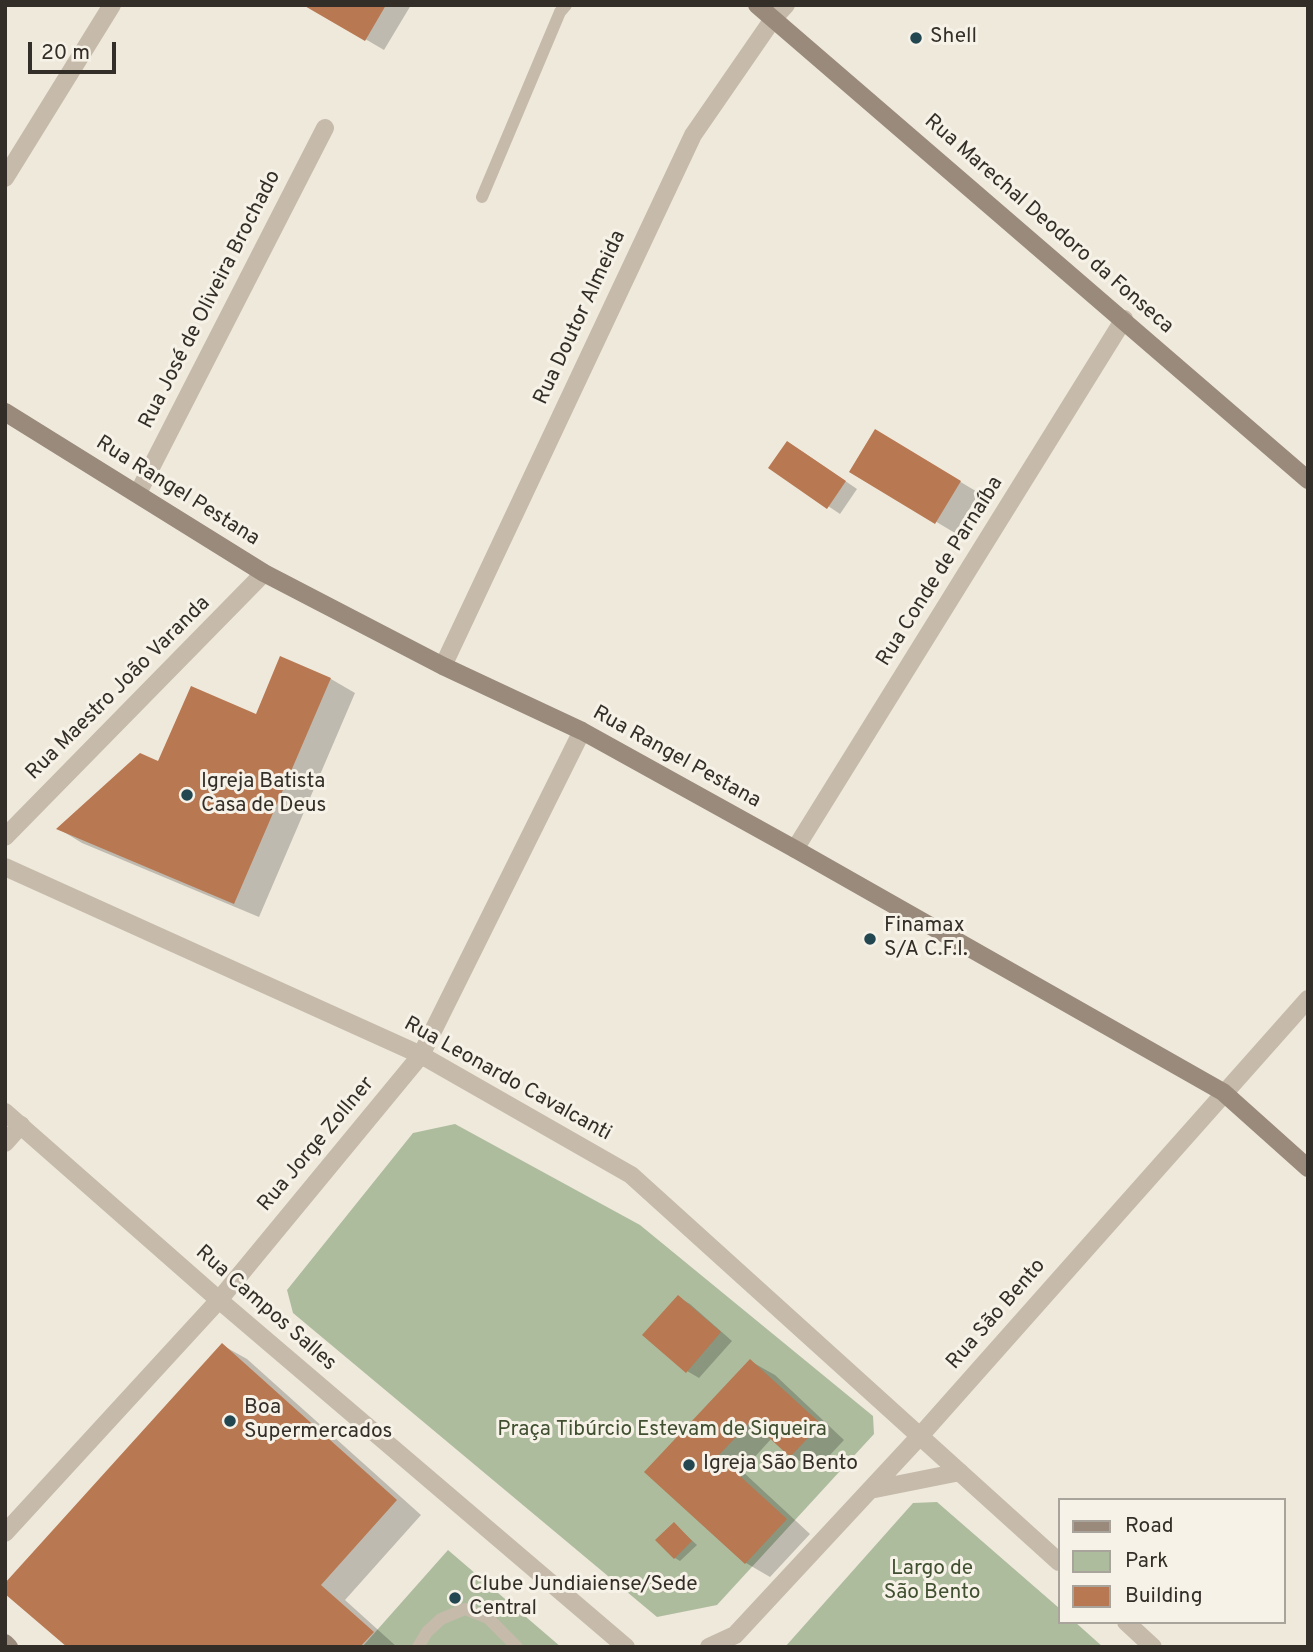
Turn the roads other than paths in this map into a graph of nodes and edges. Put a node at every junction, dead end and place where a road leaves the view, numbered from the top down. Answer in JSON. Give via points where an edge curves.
{"nodes":[{"id":1,"x":112,"y":5,"type":"edge"},
{"id":2,"x":566,"y":5,"type":"edge"},
{"id":3,"x":757,"y":5,"type":"edge"},
{"id":4,"x":786,"y":5,"type":"edge"},
{"id":5,"x":773,"y":19,"type":"junction"},
{"id":6,"x":325,"y":128,"type":"dead end"},
{"id":7,"x":5,"y":178,"type":"edge"},
{"id":8,"x":482,"y":197,"type":"dead end"},
{"id":9,"x":1124,"y":320,"type":"junction"},
{"id":10,"x":5,"y":412,"type":"edge"},
{"id":11,"x":1308,"y":480,"type":"edge"},
{"id":12,"x":138,"y":493,"type":"junction"},
{"id":13,"x":264,"y":573,"type":"junction"},
{"id":14,"x":443,"y":666,"type":"junction"},
{"id":15,"x":582,"y":732,"type":"junction"},
{"id":16,"x":5,"y":837,"type":"edge"},
{"id":17,"x":795,"y":849,"type":"junction"},
{"id":18,"x":5,"y":867,"type":"edge"},
{"id":19,"x":1308,"y":999,"type":"edge"},
{"id":20,"x":421,"y":1055,"type":"junction"},
{"id":21,"x":1223,"y":1092,"type":"junction"},
{"id":22,"x":5,"y":1112,"type":"edge"},
{"id":23,"x":21,"y":1125,"type":"junction"},
{"id":24,"x":5,"y":1143,"type":"edge"},
{"id":25,"x":1308,"y":1168,"type":"edge"},
{"id":26,"x":219,"y":1300,"type":"junction"},
{"id":27,"x":920,"y":1436,"type":"junction"},
{"id":28,"x":960,"y":1472,"type":"junction"},
{"id":29,"x":870,"y":1490,"type":"junction"},
{"id":30,"x":5,"y":1532,"type":"edge"},
{"id":31,"x":1058,"y":1561,"type":"edge"},
{"id":32,"x":1128,"y":1624,"type":"edge"},
{"id":33,"x":732,"y":1641,"type":"edge"},
{"id":34,"x":418,"y":1647,"type":"edge"},
{"id":35,"x":517,"y":1647,"type":"edge"},
{"id":36,"x":626,"y":1647,"type":"edge"},
{"id":37,"x":709,"y":1647,"type":"edge"},
{"id":38,"x":1153,"y":1647,"type":"edge"}],
"edges":[{"from":1,"to":7,"type":"street"},
{"from":2,"to":8,"type":"lane"},
{"from":3,"to":5,"type":"main road","name":"Rua Marechal Deodoro da Fonseca"},
{"from":4,"to":5,"type":"street","name":"Rua Doutor Almeida"},
{"from":5,"to":9,"type":"main road","name":"Rua Marechal Deodoro da Fonseca"},
{"from":5,"to":14,"type":"street","name":"Rua Doutor Almeida","via":[[693,135]]},
{"from":6,"to":12,"type":"street","name":"Rua José de Oliveira Brochado"},
{"from":9,"to":11,"type":"main road","name":"Rua Marechal Deodoro da Fonseca"},
{"from":9,"to":17,"type":"street","name":"Rua Conde de Parnaíba"},
{"from":10,"to":12,"type":"main road","name":"Rua Rangel Pestana"},
{"from":12,"to":13,"type":"main road","name":"Rua Rangel Pestana"},
{"from":13,"to":14,"type":"main road","name":"Rua Rangel Pestana"},
{"from":13,"to":16,"type":"street","name":"Rua Maestro João Varanda"},
{"from":14,"to":15,"type":"main road","name":"Rua Rangel Pestana"},
{"from":15,"to":17,"type":"main road","name":"Rua Rangel Pestana"},
{"from":15,"to":20,"type":"street","name":"Rua Jorge Zollner"},
{"from":17,"to":21,"type":"main road","name":"Rua Rangel Pestana"},
{"from":18,"to":20,"type":"street","name":"Rua Leonardo Cavalcanti"},
{"from":19,"to":21,"type":"street","name":"Rua São Bento"},
{"from":20,"to":26,"type":"street","name":"Rua Jorge Zollner"},
{"from":20,"to":27,"type":"street","name":"Rua Leonardo Cavalcanti","via":[[631,1175]]},
{"from":21,"to":25,"type":"main road","name":"Rua Rangel Pestana"},
{"from":21,"to":27,"type":"street","name":"Rua São Bento"},
{"from":22,"to":23,"type":"street","name":"Rua Campos Salles"},
{"from":23,"to":24,"type":"street"},
{"from":23,"to":26,"type":"street","name":"Rua Campos Salles"},
{"from":26,"to":30,"type":"street","name":"Rua Jorge Zollner"},
{"from":26,"to":36,"type":"street","name":"Rua Campos Salles"},
{"from":27,"to":28,"type":"street","name":"Rua Leonardo Cavalcanti"},
{"from":27,"to":29,"type":"street","name":"Rua São Bento"},
{"from":28,"to":29,"type":"street"},
{"from":28,"to":31,"type":"street","name":"Rua Leonardo Cavalcanti"},
{"from":29,"to":33,"type":"street","name":"Rua São Bento"},
{"from":32,"to":38,"type":"street"},
{"from":33,"to":37,"type":"street","name":"Rua São Bento"},
{"from":34,"to":35,"type":"lane","via":[[441,1619],[466,1609],[488,1618]]}]}
